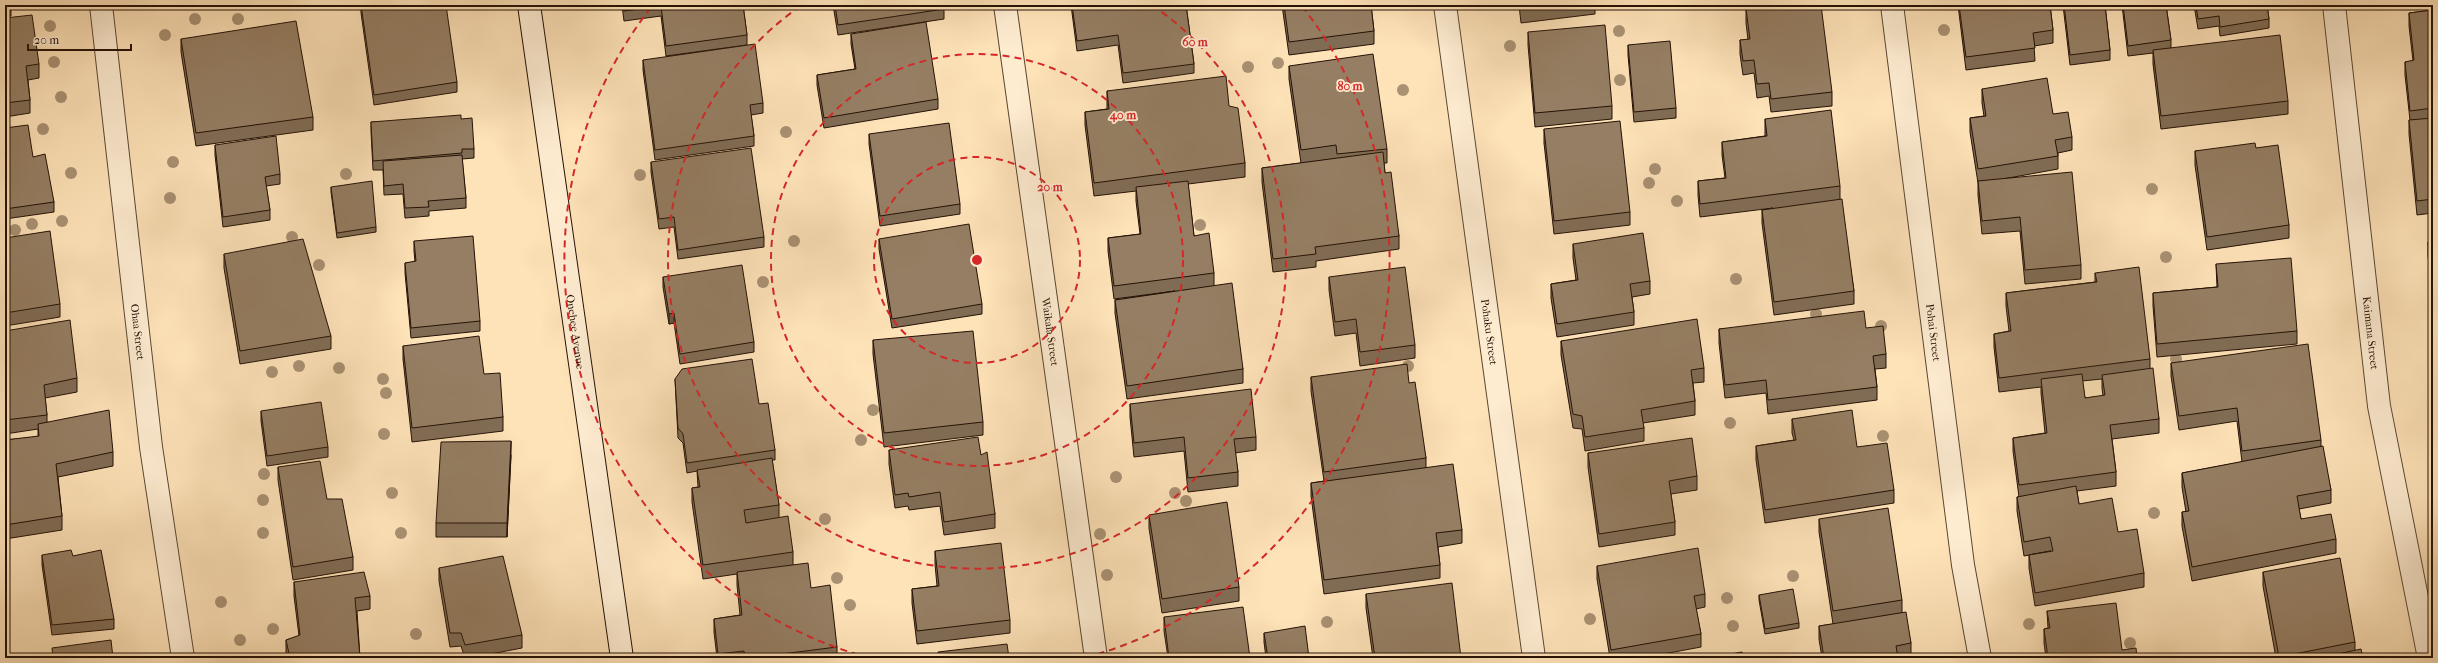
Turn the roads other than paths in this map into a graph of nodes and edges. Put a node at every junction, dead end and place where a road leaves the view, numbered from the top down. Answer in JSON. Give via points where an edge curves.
{"nodes":[{"id":1,"x":101,"y":5,"type":"edge"},
{"id":2,"x":529,"y":5,"type":"edge"},
{"id":3,"x":1005,"y":5,"type":"edge"},
{"id":4,"x":1445,"y":5,"type":"edge"},
{"id":5,"x":1892,"y":5,"type":"edge"},
{"id":6,"x":2334,"y":5,"type":"edge"},
{"id":7,"x":183,"y":658,"type":"edge"},
{"id":8,"x":622,"y":658,"type":"edge"},
{"id":9,"x":1096,"y":658,"type":"edge"},
{"id":10,"x":1534,"y":658,"type":"edge"},
{"id":11,"x":1980,"y":658,"type":"edge"},
{"id":12,"x":2429,"y":658,"type":"edge"}],
"edges":[{"from":1,"to":7,"type":"street","name":"Ohaa Street","via":[[151,447]]},
{"from":2,"to":8,"type":"street","name":"Onehee Avenue"},
{"from":3,"to":9,"type":"street","name":"Waikala Street"},
{"from":4,"to":10,"type":"street","name":"Pohaku Street"},
{"from":5,"to":11,"type":"street","name":"Pohai Street","via":[[1963,565]]},
{"from":6,"to":12,"type":"street","name":"Kaimana Street","via":[[2379,406]]}]}
